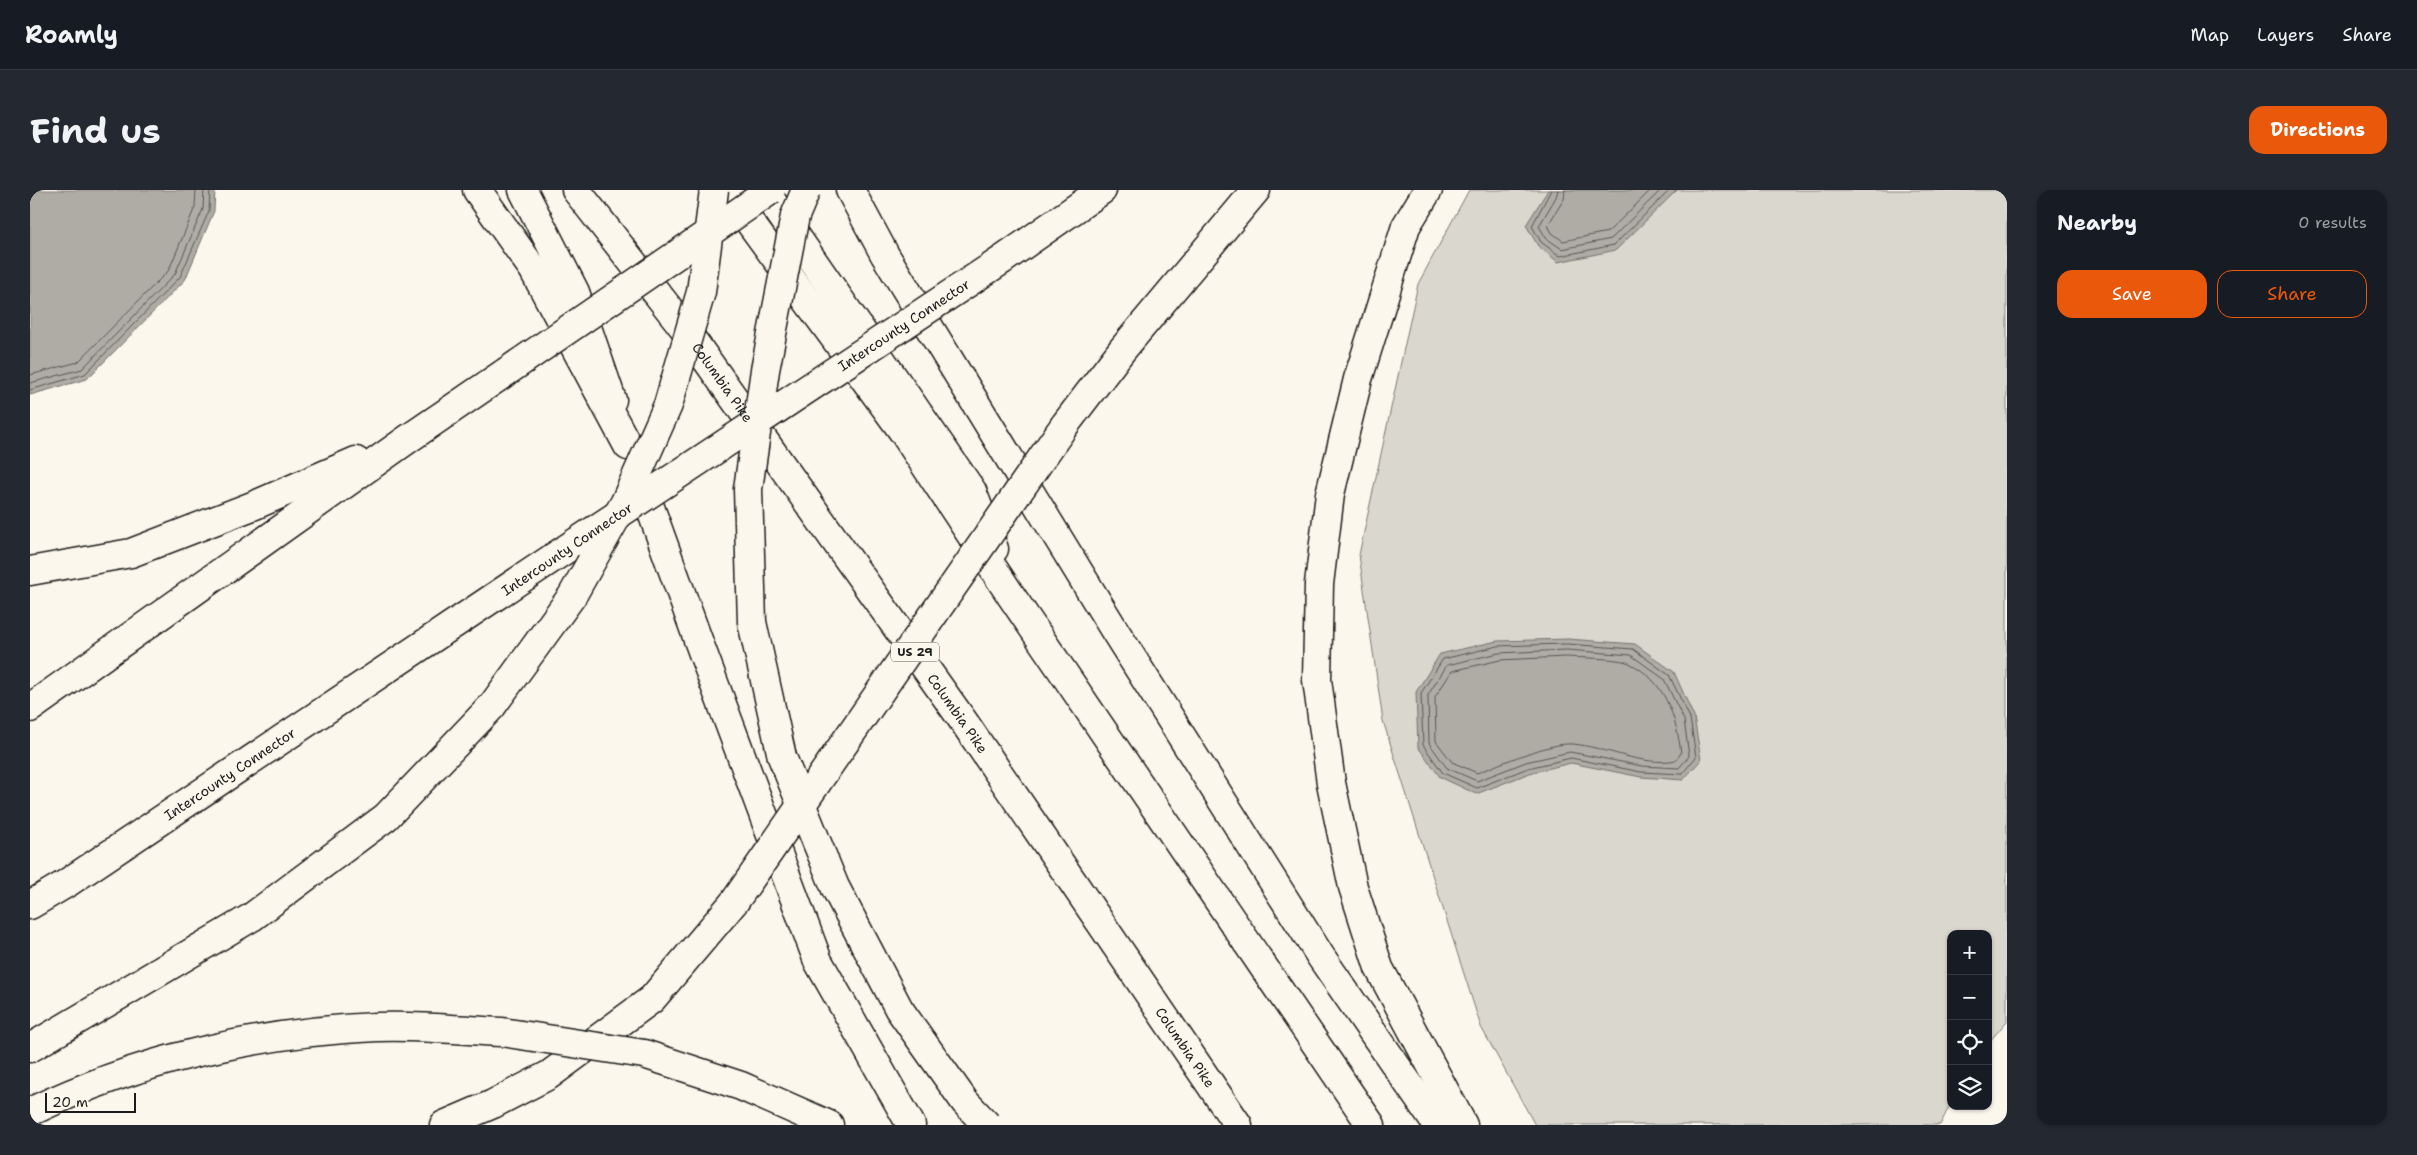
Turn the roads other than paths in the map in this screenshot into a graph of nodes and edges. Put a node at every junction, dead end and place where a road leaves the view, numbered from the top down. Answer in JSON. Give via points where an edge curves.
{"nodes":[{"id":1,"x":477,"y":190,"type":"edge"},
{"id":2,"x":523,"y":190,"type":"edge"},
{"id":3,"x":576,"y":190,"type":"edge"},
{"id":4,"x":714,"y":190,"type":"edge"},
{"id":5,"x":726,"y":190,"type":"edge"},
{"id":6,"x":764,"y":190,"type":"edge"},
{"id":7,"x":771,"y":190,"type":"edge"},
{"id":8,"x":806,"y":190,"type":"edge"},
{"id":9,"x":850,"y":190,"type":"edge"},
{"id":10,"x":1102,"y":190,"type":"edge"},
{"id":11,"x":1256,"y":190,"type":"edge"},
{"id":12,"x":1428,"y":190,"type":"edge"},
{"id":13,"x":408,"y":439,"type":"junction"},
{"id":14,"x":628,"y":446,"type":"junction"},
{"id":15,"x":30,"y":571,"type":"edge"},
{"id":16,"x":1012,"y":597,"type":"junction"},
{"id":17,"x":30,"y":708,"type":"edge"},
{"id":18,"x":30,"y":905,"type":"edge"},
{"id":19,"x":30,"y":1048,"type":"edge"},
{"id":20,"x":30,"y":1112,"type":"edge"},
{"id":21,"x":444,"y":1125,"type":"edge"},
{"id":22,"x":829,"y":1125,"type":"edge"},
{"id":23,"x":911,"y":1125,"type":"edge"},
{"id":24,"x":987,"y":1125,"type":"edge"},
{"id":25,"x":1238,"y":1125,"type":"edge"},
{"id":26,"x":1371,"y":1125,"type":"edge"},
{"id":27,"x":1437,"y":1125,"type":"edge"},
{"id":28,"x":1463,"y":1125,"type":"edge"}],
"edges":[{"from":1,"to":14,"type":"highway","via":[[533,269]]},
{"from":2,"to":14,"type":"highway","via":[[575,292]]},
{"from":3,"to":25,"type":"highway","name":"Columbia Pike","number":"US 29","via":[[684,328],[964,722]]},
{"from":4,"to":19,"type":"highway","bridge":true,"via":[[701,292],[668,404],[625,502],[572,596],[492,706],[386,817],[252,917]]},
{"from":5,"to":16,"type":"highway","via":[[902,430]]},
{"from":6,"to":16,"type":"highway","via":[[972,491]]},
{"from":7,"to":13,"type":"highway","bridge":true},
{"from":8,"to":24,"type":"highway","bridge":true,"via":[[795,216],[765,370],[748,489],[752,622],[782,757],[834,888],[899,1009],[965,1102]]},
{"from":9,"to":27,"type":"highway","via":[[885,255],[1126,648],[1321,957]]},
{"from":10,"to":18,"type":"highway","name":"Intercounty Connector","bridge":true,"via":[[1002,260]]},
{"from":11,"to":21,"type":"highway","bridge":true,"via":[[1122,350],[1064,426],[735,901],[652,999],[549,1075]]},
{"from":12,"to":28,"type":"highway","via":[[1406,226],[1358,379],[1330,494],[1319,584],[1317,680],[1335,802],[1354,887],[1379,968]]},
{"from":13,"to":15,"type":"highway","via":[[255,505],[131,553]]},
{"from":13,"to":17,"type":"highway"},
{"from":14,"to":23,"type":"highway","via":[[818,961]]},
{"from":16,"to":26,"type":"highway"},
{"from":20,"to":22,"type":"highway","bridge":true,"via":[[62,1097],[174,1057],[290,1035],[378,1027],[502,1032],[644,1054],[741,1086]]}]}
